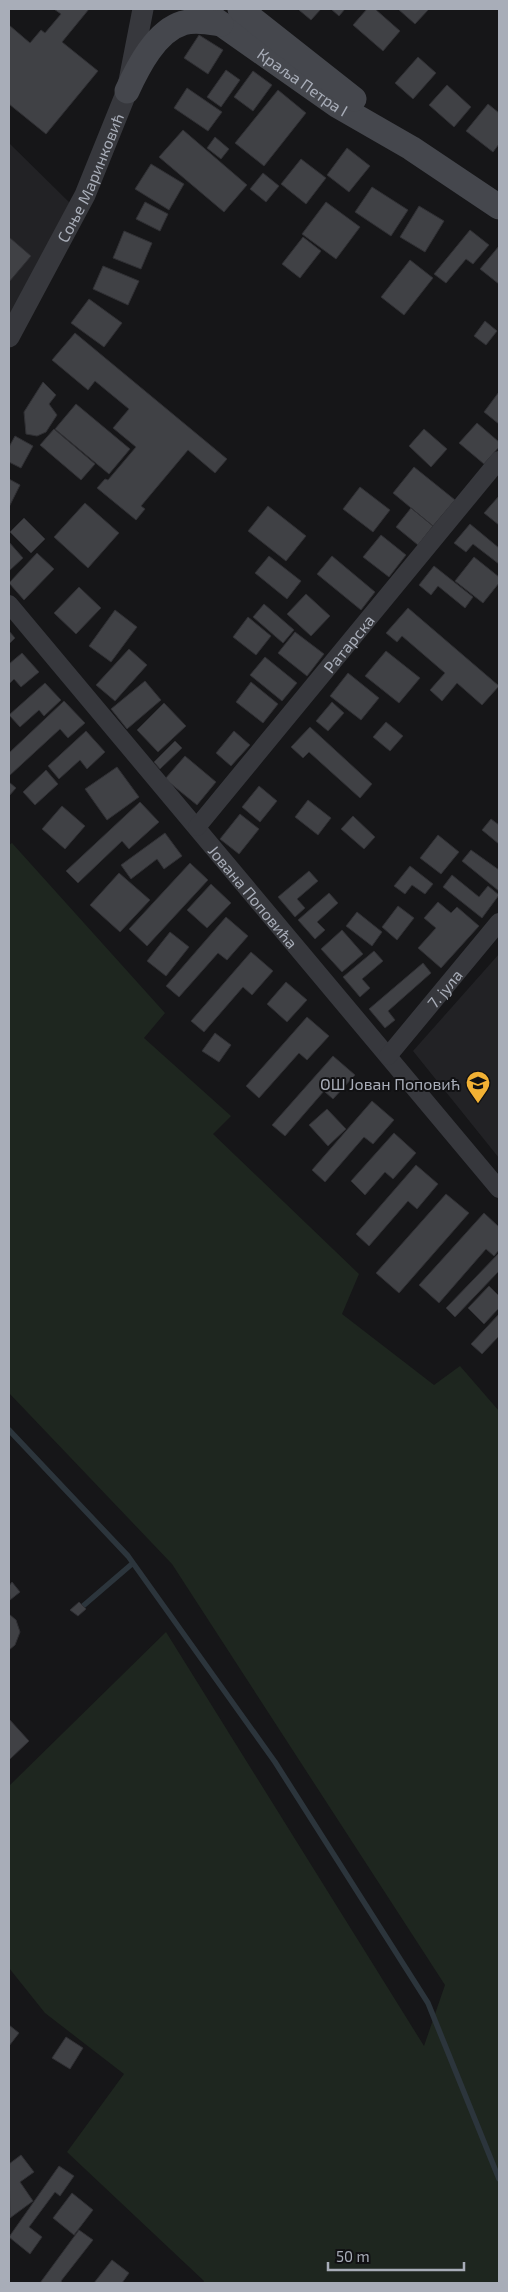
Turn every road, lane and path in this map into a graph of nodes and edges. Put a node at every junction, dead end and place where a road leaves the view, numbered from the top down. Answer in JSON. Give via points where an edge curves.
{"nodes":[{"id":1,"x":143,"y":9,"type":"edge"},
{"id":2,"x":200,"y":9,"type":"edge"},
{"id":3,"x":231,"y":16,"type":"edge"},
{"id":4,"x":127,"y":91,"type":"junction"},
{"id":5,"x":499,"y":207,"type":"edge"},
{"id":6,"x":9,"y":337,"type":"edge"},
{"id":7,"x":499,"y":460,"type":"edge"},
{"id":8,"x":9,"y":604,"type":"edge"},
{"id":9,"x":197,"y":827,"type":"junction"},
{"id":10,"x":499,"y":922,"type":"edge"},
{"id":11,"x":388,"y":1056,"type":"junction"},
{"id":12,"x":499,"y":1189,"type":"edge"}],
"edges":[{"from":1,"to":4,"type":"street","name":"Соње Маринковић"},
{"from":2,"to":3,"type":"main road","name":"Краља Петра I"},
{"from":3,"to":4,"type":"main road","via":[[176,26],[157,42],[139,65]]},
{"from":3,"to":5,"type":"main road","name":"Краља Петра I","via":[[366,108],[411,148]]},
{"from":4,"to":6,"type":"street","name":"Соње Маринковић","via":[[85,195]]},
{"from":7,"to":9,"type":"street","name":"Ратарска"},
{"from":8,"to":9,"type":"street","name":"Јована Поповића"},
{"from":9,"to":11,"type":"street","name":"Јована Поповића"},
{"from":10,"to":11,"type":"street","name":"7. јула"},
{"from":11,"to":12,"type":"street","name":"Јована Поповића"}]}
